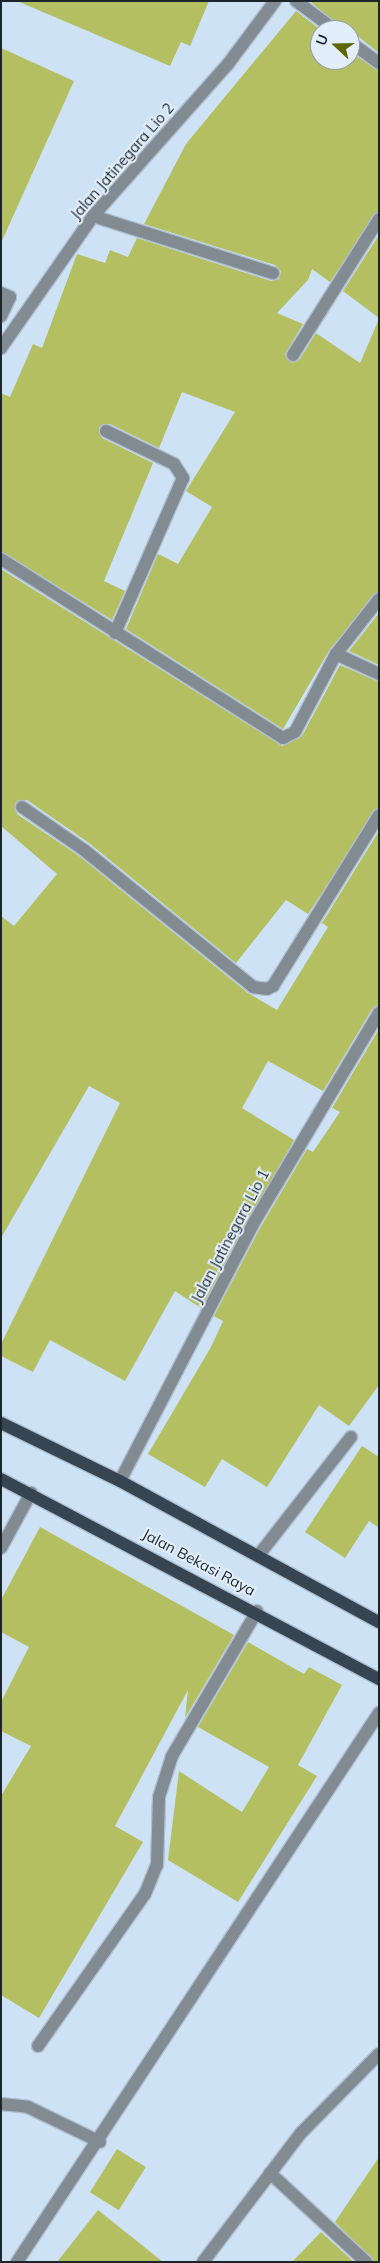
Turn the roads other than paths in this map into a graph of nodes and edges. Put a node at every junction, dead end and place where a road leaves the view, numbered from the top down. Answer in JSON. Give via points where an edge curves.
{"nodes":[{"id":1,"x":275,"y":1,"type":"edge"},
{"id":2,"x":296,"y":1,"type":"edge"},
{"id":3,"x":321,"y":20,"type":"edge"},
{"id":4,"x":360,"y":49,"type":"edge"},
{"id":5,"x":379,"y":63,"type":"edge"},
{"id":6,"x":93,"y":216,"type":"junction"},
{"id":7,"x":379,"y":219,"type":"edge"},
{"id":8,"x":273,"y":274,"type":"dead end"},
{"id":9,"x":1,"y":293,"type":"edge"},
{"id":10,"x":1,"y":316,"type":"edge"},
{"id":11,"x":1,"y":348,"type":"edge"},
{"id":12,"x":293,"y":355,"type":"dead end"},
{"id":13,"x":106,"y":431,"type":"dead end"},
{"id":14,"x":1,"y":559,"type":"edge"},
{"id":15,"x":379,"y":599,"type":"edge"},
{"id":16,"x":115,"y":633,"type":"junction"},
{"id":17,"x":336,"y":654,"type":"junction"},
{"id":18,"x":379,"y":674,"type":"edge"},
{"id":19,"x":22,"y":807,"type":"dead end"},
{"id":20,"x":379,"y":815,"type":"edge"},
{"id":21,"x":379,"y":1013,"type":"edge"},
{"id":22,"x":1,"y":1423,"type":"edge"},
{"id":23,"x":351,"y":1437,"type":"dead end"},
{"id":24,"x":1,"y":1479,"type":"edge"},
{"id":25,"x":120,"y":1481,"type":"junction"},
{"id":26,"x":32,"y":1493,"type":"junction"},
{"id":27,"x":1,"y":1548,"type":"edge"},
{"id":28,"x":258,"y":1556,"type":"junction"},
{"id":29,"x":257,"y":1611,"type":"junction"},
{"id":30,"x":379,"y":1622,"type":"edge"},
{"id":31,"x":379,"y":1679,"type":"edge"},
{"id":32,"x":379,"y":1714,"type":"edge"},
{"id":33,"x":38,"y":2046,"type":"dead end"},
{"id":34,"x":379,"y":2054,"type":"edge"},
{"id":35,"x":1,"y":2104,"type":"edge"},
{"id":36,"x":100,"y":2142,"type":"junction"},
{"id":37,"x":270,"y":2173,"type":"junction"},
{"id":38,"x":17,"y":2262,"type":"edge"},
{"id":39,"x":203,"y":2262,"type":"edge"},
{"id":40,"x":366,"y":2262,"type":"edge"}],
"edges":[{"from":1,"to":6,"type":"street","name":"Jalan Jatinegara Lio 2","via":[[228,64]]},
{"from":2,"to":3,"type":"street"},
{"from":4,"to":5,"type":"street"},
{"from":6,"to":8,"type":"street"},
{"from":6,"to":11,"type":"street","name":"Jalan Jatinegara Lio 2"},
{"from":7,"to":12,"type":"street"},
{"from":9,"to":10,"type":"street","via":[[10,298]]},
{"from":13,"to":16,"type":"street","via":[[174,464],[183,478]]},
{"from":14,"to":16,"type":"street"},
{"from":15,"to":17,"type":"street"},
{"from":16,"to":17,"type":"street","via":[[283,738],[295,732]]},
{"from":17,"to":18,"type":"street"},
{"from":19,"to":20,"type":"street","via":[[84,850],[253,987],[267,989],[273,986]]},
{"from":21,"to":25,"type":"street","name":"Jalan Jatinegara Lio 1","via":[[253,1224]]},
{"from":22,"to":25,"type":"main road"},
{"from":23,"to":28,"type":"street"},
{"from":24,"to":26,"type":"main road","name":"Jalan Bekasi Raya"},
{"from":25,"to":28,"type":"main road"},
{"from":26,"to":27,"type":"street"},
{"from":26,"to":29,"type":"main road","name":"Jalan Bekasi Raya"},
{"from":28,"to":30,"type":"main road"},
{"from":29,"to":31,"type":"main road","name":"Jalan Bekasi Raya"},
{"from":29,"to":33,"type":"street","via":[[172,1756],[159,1797],[157,1865],[145,1894]]},
{"from":32,"to":36,"type":"street"},
{"from":34,"to":37,"type":"street","via":[[300,2133]]},
{"from":35,"to":36,"type":"street","via":[[28,2107]]},
{"from":36,"to":38,"type":"street"},
{"from":37,"to":39,"type":"street"},
{"from":37,"to":40,"type":"street"}]}
